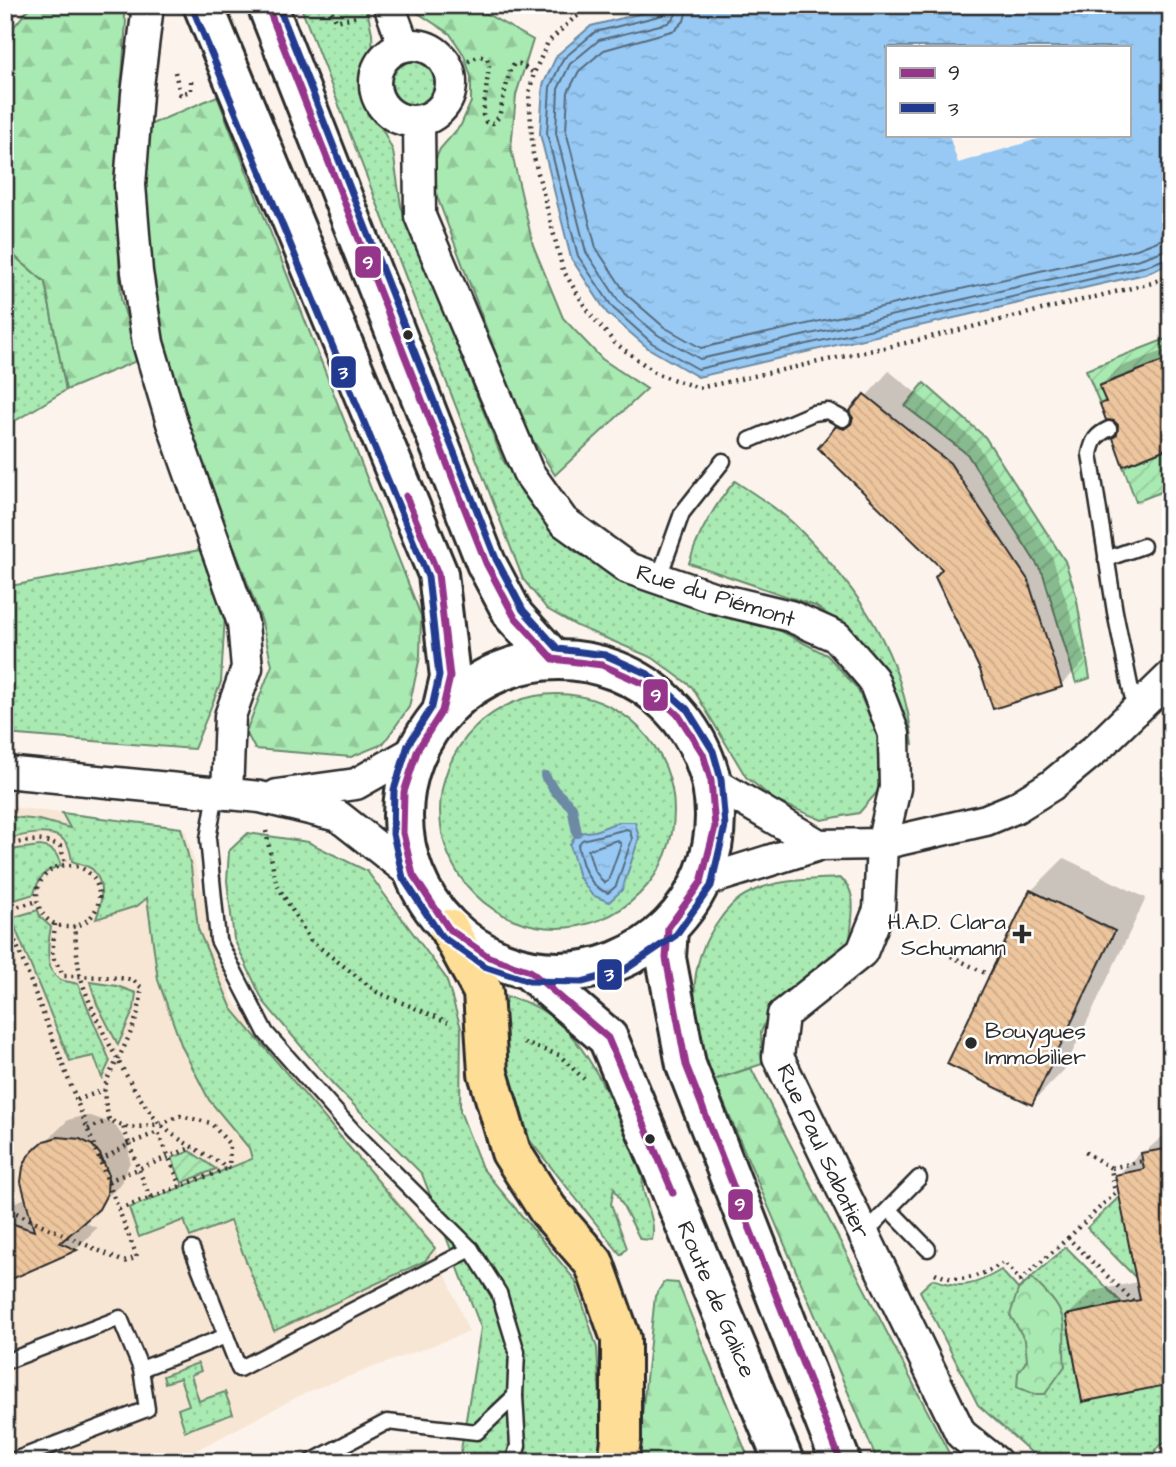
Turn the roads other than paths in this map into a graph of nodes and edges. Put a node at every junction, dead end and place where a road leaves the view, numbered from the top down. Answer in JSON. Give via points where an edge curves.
{"nodes":[{"id":1,"x":144,"y":5,"type":"edge"},
{"id":2,"x":203,"y":5,"type":"edge"},
{"id":3,"x":267,"y":5,"type":"edge"},
{"id":4,"x":389,"y":5,"type":"edge"},
{"id":5,"x":404,"y":46,"type":"junction"},
{"id":6,"x":419,"y":121,"type":"junction"},
{"id":7,"x":843,"y":419,"type":"dead end"},
{"id":8,"x":1109,"y":429,"type":"dead end"},
{"id":9,"x":750,"y":440,"type":"dead end"},
{"id":10,"x":723,"y":461,"type":"dead end"},
{"id":11,"x":1143,"y":545,"type":"dead end"},
{"id":12,"x":1106,"y":559,"type":"junction"},
{"id":13,"x":658,"y":580,"type":"junction"},
{"id":14,"x":553,"y":659,"type":"junction"},
{"id":15,"x":1169,"y":681,"type":"edge"},
{"id":16,"x":1135,"y":710,"type":"junction"},
{"id":17,"x":442,"y":711,"type":"junction"},
{"id":18,"x":418,"y":749,"type":"junction"},
{"id":19,"x":5,"y":772,"type":"edge"},
{"id":20,"x":711,"y":781,"type":"junction"},
{"id":21,"x":222,"y":794,"type":"junction"},
{"id":22,"x":260,"y":797,"type":"junction"},
{"id":23,"x":882,"y":844,"type":"junction"},
{"id":24,"x":819,"y":845,"type":"junction"},
{"id":25,"x":414,"y":875,"type":"junction"},
{"id":26,"x":701,"y":882,"type":"junction"},
{"id":27,"x":668,"y":928,"type":"junction"},
{"id":28,"x":449,"y":929,"type":"junction"},
{"id":29,"x":530,"y":971,"type":"junction"},
{"id":30,"x":919,"y":1178,"type":"dead end"},
{"id":31,"x":889,"y":1209,"type":"junction"},
{"id":32,"x":863,"y":1235,"type":"junction"},
{"id":33,"x":471,"y":1249,"type":"junction"},
{"id":34,"x":928,"y":1249,"type":"dead end"},
{"id":35,"x":191,"y":1250,"type":"dead end"},
{"id":36,"x":226,"y":1336,"type":"junction"},
{"id":37,"x":5,"y":1362,"type":"edge"},
{"id":38,"x":141,"y":1369,"type":"junction"},
{"id":39,"x":515,"y":1396,"type":"junction"},
{"id":40,"x":9,"y":1462,"type":"edge"},
{"id":41,"x":311,"y":1462,"type":"edge"},
{"id":42,"x":513,"y":1462,"type":"edge"},
{"id":43,"x":618,"y":1462,"type":"edge"},
{"id":44,"x":784,"y":1462,"type":"edge"},
{"id":45,"x":841,"y":1462,"type":"edge"},
{"id":46,"x":996,"y":1462,"type":"edge"}],
"edges":[{"from":1,"to":21,"type":"street","via":[[147,14],[130,185],[148,344],[243,623],[247,668],[230,716]]},
{"from":2,"to":17,"type":"main road","via":[[438,574],[450,677]]},
{"from":3,"to":14,"type":"main road","via":[[486,563],[514,616]]},
{"from":4,"to":5,"type":"street"},
{"from":5,"to":6,"type":"street","via":[[392,51],[377,69],[376,91],[391,114]]},
{"from":5,"to":6,"type":"street","via":[[429,48],[449,70],[451,89],[445,103]]},
{"from":6,"to":13,"type":"street","name":"Rue du Piémont","via":[[420,216],[528,472],[564,521],[628,568]]},
{"from":7,"to":9,"type":"lane","via":[[828,411],[813,413]]},
{"from":8,"to":12,"type":"lane","via":[[1098,434],[1090,454]]},
{"from":10,"to":13,"type":"lane","via":[[682,513]]},
{"from":11,"to":12,"type":"lane"},
{"from":12,"to":16,"type":"lane"},
{"from":13,"to":23,"type":"street","name":"Rue du Piémont","via":[[790,616],[837,637],[864,668],[873,679],[894,734],[895,788]]},
{"from":14,"to":17,"type":"main road","via":[[510,667],[470,687]]},
{"from":14,"to":20,"type":"main road","via":[[602,665],[644,684],[680,716],[703,754]]},
{"from":15,"to":16,"type":"street"},
{"from":16,"to":23,"type":"street","via":[[1052,785],[1015,808],[986,820]]},
{"from":17,"to":18,"type":"main road"},
{"from":18,"to":22,"type":"street","via":[[356,784]]},
{"from":18,"to":25,"type":"main road","via":[[404,792],[403,833]]},
{"from":19,"to":21,"type":"street"},
{"from":20,"to":24,"type":"street"},
{"from":20,"to":26,"type":"main road","via":[[715,827]]},
{"from":21,"to":22,"type":"street"},
{"from":21,"to":33,"type":"lane","via":[[208,839],[218,940],[266,1033],[353,1131]]},
{"from":22,"to":25,"type":"street","via":[[338,816]]},
{"from":23,"to":24,"type":"street"},
{"from":23,"to":32,"type":"street","name":"Rue Paul Sabatier","via":[[879,909],[862,952],[783,1015],[778,1057]]},
{"from":24,"to":26,"type":"street"},
{"from":25,"to":28,"type":"main road"},
{"from":26,"to":27,"type":"main road"},
{"from":27,"to":29,"type":"main road","via":[[618,962],[581,972]]},
{"from":27,"to":45,"type":"main road","via":[[666,958],[686,1065]]},
{"from":28,"to":29,"type":"main road","via":[[489,957]]},
{"from":28,"to":43,"type":"highway","via":[[483,992],[488,1073],[511,1152],[548,1210],[594,1263],[621,1339]]},
{"from":29,"to":44,"type":"main road","name":"Route de Galice","via":[[608,1038]]},
{"from":30,"to":31,"type":"lane"},
{"from":31,"to":32,"type":"lane"},
{"from":31,"to":34,"type":"lane"},
{"from":32,"to":46,"type":"street","name":"Rue Paul Sabatier","via":[[961,1434]]},
{"from":33,"to":36,"type":"lane","via":[[239,1369]]},
{"from":33,"to":39,"type":"lane","via":[[499,1293],[517,1352]]},
{"from":35,"to":36,"type":"lane"},
{"from":36,"to":38,"type":"lane"},
{"from":37,"to":38,"type":"lane","via":[[120,1318]]},
{"from":38,"to":40,"type":"lane","via":[[147,1409]]},
{"from":39,"to":41,"type":"lane","via":[[477,1432],[387,1422]]},
{"from":39,"to":42,"type":"lane","via":[[518,1446]]}]}
